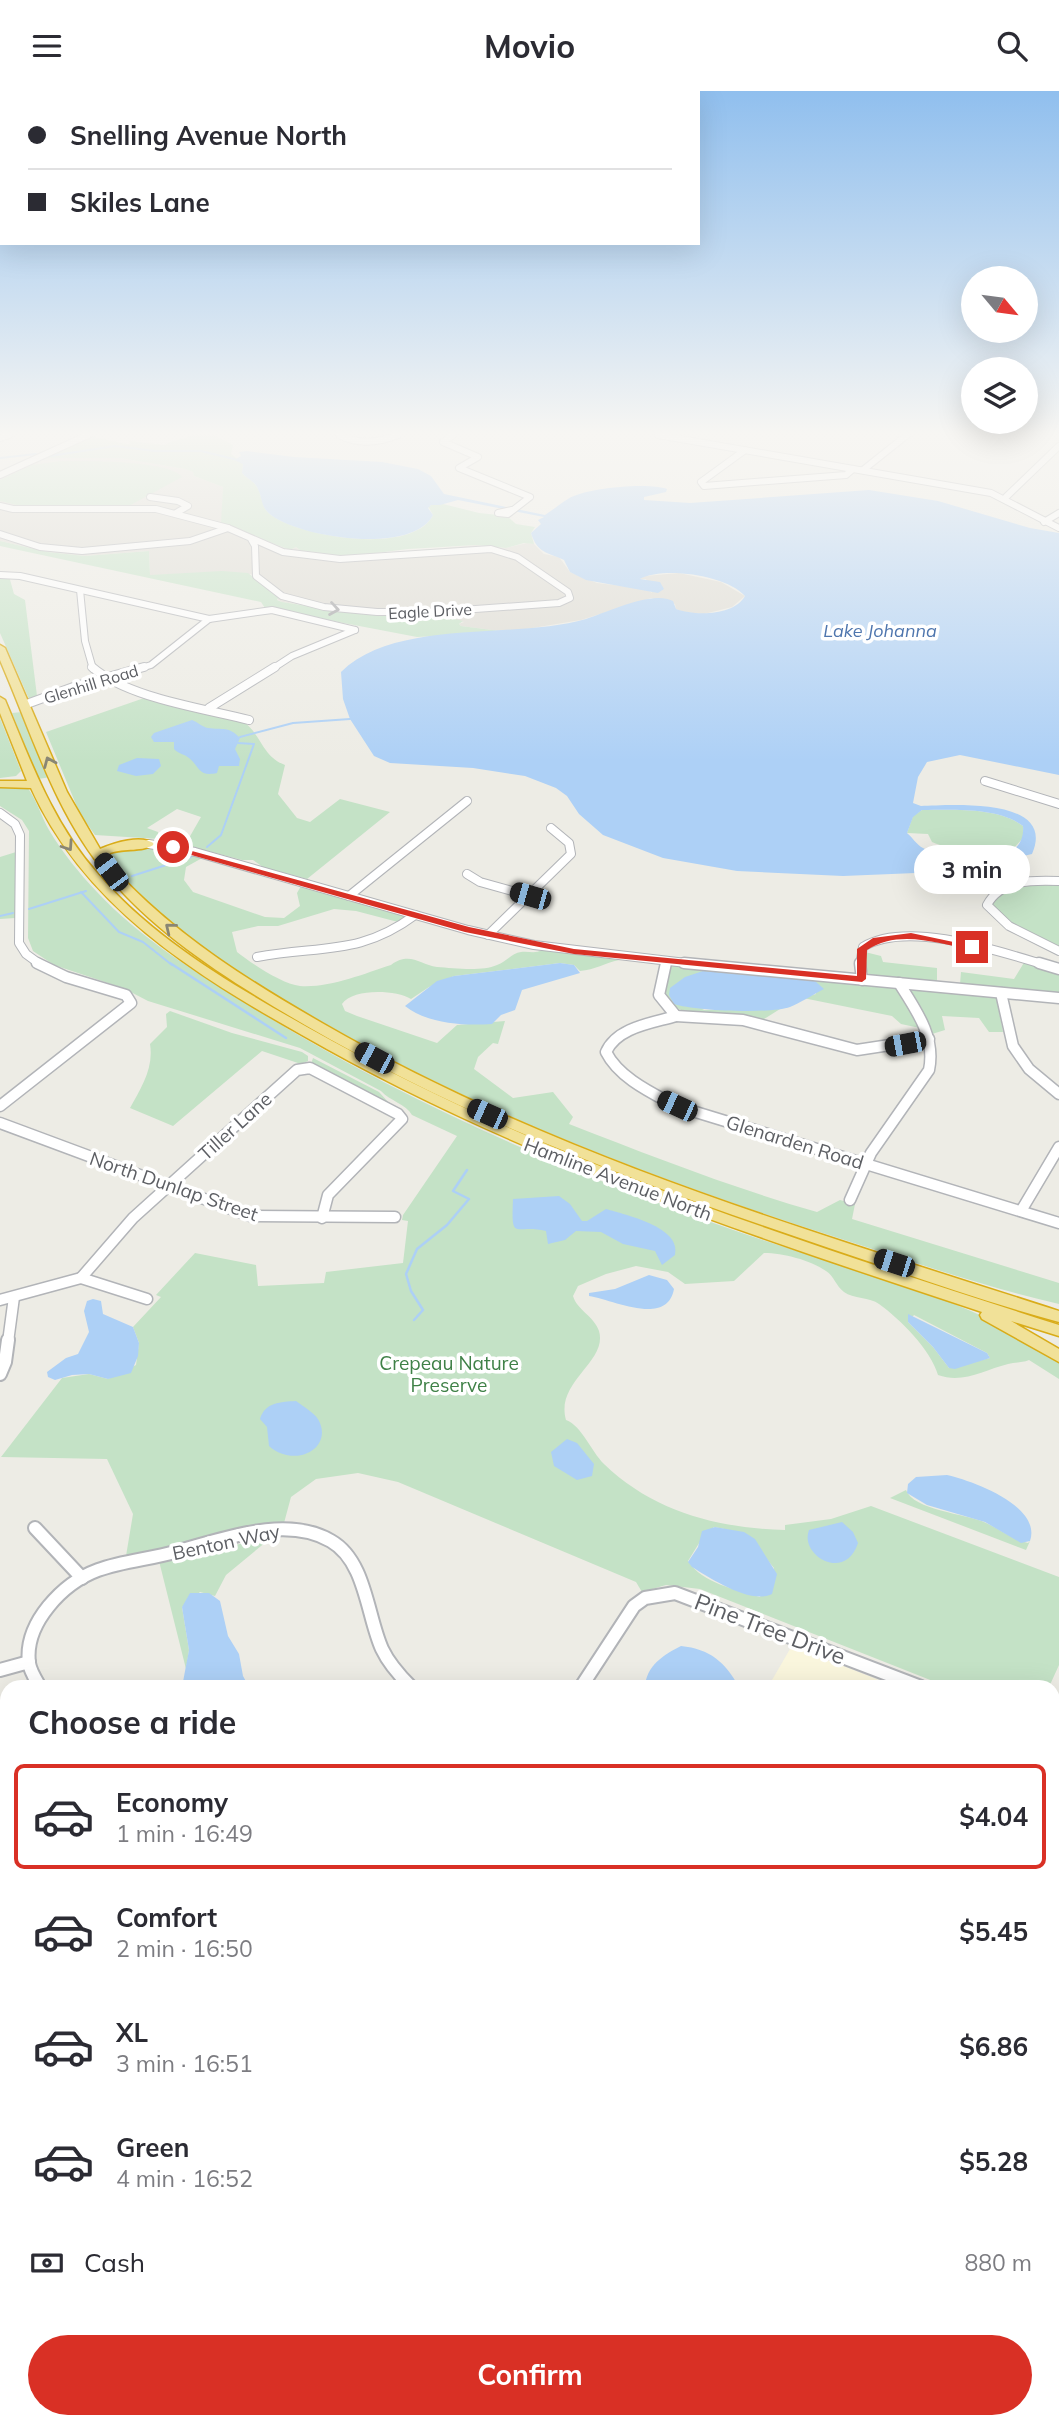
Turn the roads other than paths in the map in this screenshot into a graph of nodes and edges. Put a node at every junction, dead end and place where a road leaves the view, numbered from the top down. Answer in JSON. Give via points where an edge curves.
{"nodes":[{"id":1,"x":31,"y":544,"type":"edge"},
{"id":2,"x":156,"y":544,"type":"edge"},
{"id":3,"x":253,"y":544,"type":"edge"},
{"id":4,"x":259,"y":544,"type":"edge"},
{"id":5,"x":0,"y":575,"type":"edge"},
{"id":6,"x":80,"y":590,"type":"junction"},
{"id":7,"x":209,"y":619,"type":"junction"},
{"id":8,"x":0,"y":647,"type":"edge"},
{"id":9,"x":108,"y":678,"type":"junction"},
{"id":10,"x":0,"y":698,"type":"edge"},
{"id":11,"x":24,"y":705,"type":"junction"},
{"id":12,"x":209,"y":708,"type":"junction"},
{"id":13,"x":249,"y":720,"type":"dead end"},
{"id":14,"x":34,"y":781,"type":"junction"},
{"id":15,"x":985,"y":781,"type":"dead end"},
{"id":16,"x":0,"y":782,"type":"edge"},
{"id":17,"x":467,"y":801,"type":"dead end"},
{"id":18,"x":1059,"y":804,"type":"edge"},
{"id":19,"x":0,"y":813,"type":"edge"},
{"id":20,"x":551,"y":828,"type":"dead end"},
{"id":21,"x":84,"y":834,"type":"junction"},
{"id":22,"x":149,"y":843,"type":"junction"},
{"id":23,"x":467,"y":874,"type":"dead end"},
{"id":24,"x":118,"y":879,"type":"junction"},
{"id":25,"x":1059,"y":881,"type":"edge"},
{"id":26,"x":349,"y":896,"type":"junction"},
{"id":27,"x":530,"y":896,"type":"junction"},
{"id":28,"x":415,"y":915,"type":"junction"},
{"id":29,"x":488,"y":935,"type":"junction"},
{"id":30,"x":1059,"y":951,"type":"edge"},
{"id":31,"x":257,"y":957,"type":"dead end"},
{"id":32,"x":666,"y":961,"type":"junction"},
{"id":33,"x":1059,"y":968,"type":"edge"},
{"id":34,"x":862,"y":979,"type":"junction"},
{"id":35,"x":899,"y":983,"type":"junction"},
{"id":36,"x":1001,"y":993,"type":"junction"},
{"id":37,"x":1059,"y":998,"type":"edge"},
{"id":38,"x":676,"y":1016,"type":"junction"},
{"id":39,"x":929,"y":1039,"type":"junction"},
{"id":40,"x":1059,"y":1094,"type":"edge"},
{"id":41,"x":0,"y":1106,"type":"edge"},
{"id":42,"x":0,"y":1123,"type":"edge"},
{"id":43,"x":1059,"y":1147,"type":"edge"},
{"id":44,"x":865,"y":1164,"type":"junction"},
{"id":45,"x":168,"y":1186,"type":"junction"},
{"id":46,"x":850,"y":1200,"type":"dead end"},
{"id":47,"x":1021,"y":1211,"type":"junction"},
{"id":48,"x":395,"y":1217,"type":"dead end"},
{"id":49,"x":322,"y":1218,"type":"junction"},
{"id":50,"x":1059,"y":1223,"type":"edge"},
{"id":51,"x":80,"y":1278,"type":"junction"},
{"id":52,"x":942,"y":1279,"type":"junction"},
{"id":53,"x":14,"y":1297,"type":"junction"},
{"id":54,"x":956,"y":1297,"type":"junction"},
{"id":55,"x":147,"y":1299,"type":"dead end"},
{"id":56,"x":0,"y":1300,"type":"edge"},
{"id":57,"x":1059,"y":1307,"type":"edge"},
{"id":58,"x":1059,"y":1317,"type":"edge"},
{"id":59,"x":1059,"y":1331,"type":"edge"},
{"id":60,"x":1059,"y":1356,"type":"edge"},
{"id":61,"x":0,"y":1374,"type":"edge"},
{"id":62,"x":35,"y":1528,"type":"dead end"},
{"id":63,"x":82,"y":1578,"type":"junction"},
{"id":64,"x":29,"y":1662,"type":"junction"},
{"id":65,"x":0,"y":1670,"type":"edge"},
{"id":66,"x":37,"y":1680,"type":"edge"},
{"id":67,"x":404,"y":1680,"type":"edge"},
{"id":68,"x":586,"y":1680,"type":"edge"},
{"id":69,"x":903,"y":1680,"type":"edge"}],
"edges":[{"from":1,"to":2,"type":"street","via":[[82,551]]},
{"from":3,"to":4,"type":"street","name":"Eagle Drive","one_way":true,"via":[[252,566],[262,583],[289,598],[330,609],[416,614],[559,603],[570,598],[568,592],[517,557],[491,549],[340,559]]},
{"from":5,"to":6,"type":"street"},
{"from":6,"to":7,"type":"street"},
{"from":6,"to":9,"type":"street","via":[[89,662]]},
{"from":7,"to":9,"type":"street","name":"Glenhill Road","via":[[158,661]]},
{"from":7,"to":12,"type":"street","via":[[267,610],[355,630],[292,656]]},
{"from":8,"to":11,"type":"highway","name":"Hamline Avenue North"},
{"from":9,"to":11,"type":"street","name":"Glenhill Road"},
{"from":9,"to":12,"type":"street","via":[[147,694]]},
{"from":10,"to":11,"type":"highway"},
{"from":10,"to":14,"type":"highway","name":"Hamline Avenue North"},
{"from":21,"to":11,"type":"highway","name":"Hamline Avenue North","one_way":true},
{"from":12,"to":13,"type":"street"},
{"from":14,"to":16,"type":"highway"},
{"from":14,"to":54,"type":"highway","name":"Hamline Avenue North","one_way":true,"via":[[75,856],[124,909],[190,960],[328,1047],[457,1113],[576,1165],[709,1215]]},
{"from":15,"to":18,"type":"street"},
{"from":17,"to":26,"type":"street"},
{"from":19,"to":41,"type":"street","via":[[13,822],[20,835],[19,943],[26,955],[43,968],[131,1000],[128,1007]]},
{"from":20,"to":27,"type":"street","via":[[569,843],[571,854]]},
{"from":21,"to":22,"type":"highway"},
{"from":21,"to":24,"type":"highway","name":"Hamline Avenue North"},
{"from":22,"to":24,"type":"highway","via":[[104,851],[103,857]]},
{"from":22,"to":26,"type":"street"},
{"from":23,"to":27,"type":"street"},
{"from":52,"to":24,"type":"highway","name":"Hamline Avenue North","one_way":true,"via":[[645,1179],[422,1083],[322,1030],[219,965],[159,919]]},
{"from":25,"to":30,"type":"street","via":[[1006,887],[993,894],[987,905],[1021,933]]},
{"from":26,"to":28,"type":"street"},
{"from":27,"to":29,"type":"street"},
{"from":28,"to":29,"type":"street"},
{"from":28,"to":31,"type":"street","via":[[392,934],[366,944]]},
{"from":29,"to":32,"type":"street","via":[[574,952]]},
{"from":32,"to":34,"type":"street"},
{"from":32,"to":38,"type":"street","via":[[659,995]]},
{"from":33,"to":34,"type":"street","via":[[929,938],[896,936],[862,949]]},
{"from":34,"to":35,"type":"street"},
{"from":35,"to":36,"type":"street"},
{"from":35,"to":39,"type":"street"},
{"from":36,"to":37,"type":"street"},
{"from":36,"to":40,"type":"street","via":[[1013,1046],[1029,1069]]},
{"from":38,"to":39,"type":"street","via":[[743,1020],[857,1049]]},
{"from":38,"to":44,"type":"street","name":"Glenarden Road","via":[[614,1038],[606,1049],[609,1061],[677,1106]]},
{"from":39,"to":44,"type":"street","via":[[933,1053],[929,1070]]},
{"from":42,"to":45,"type":"street","name":"North Dunlap Street"},
{"from":43,"to":47,"type":"street"},
{"from":44,"to":46,"type":"street"},
{"from":44,"to":47,"type":"street","name":"Glenarden Road"},
{"from":45,"to":49,"type":"street","name":"North Dunlap Street","via":[[250,1216]]},
{"from":45,"to":49,"type":"street","name":"Tiller Lane","via":[[297,1070],[310,1068],[402,1119],[328,1195]]},
{"from":45,"to":51,"type":"street","name":"Tiller Lane","via":[[114,1237]]},
{"from":47,"to":50,"type":"street","name":"Glenarden Road"},
{"from":48,"to":49,"type":"street","name":"North Dunlap Street"},
{"from":51,"to":53,"type":"street"},
{"from":51,"to":55,"type":"street"},
{"from":52,"to":57,"type":"highway"},
{"from":52,"to":58,"type":"highway","name":"Hamline Avenue North"},
{"from":53,"to":56,"type":"street"},
{"from":53,"to":61,"type":"street"},
{"from":54,"to":59,"type":"highway","name":"Hamline Avenue North"},
{"from":54,"to":60,"type":"highway"},
{"from":62,"to":63,"type":"street"},
{"from":63,"to":64,"type":"street","name":"Benton Way","via":[[49,1605],[36,1629]]},
{"from":63,"to":67,"type":"street","name":"Benton Way","via":[[271,1530],[309,1532],[332,1541],[348,1556],[385,1659]]},
{"from":64,"to":65,"type":"street"},
{"from":64,"to":66,"type":"street"},
{"from":68,"to":69,"type":"street","name":"Pine Tree Drive","via":[[634,1606],[656,1595],[675,1593]]}]}
